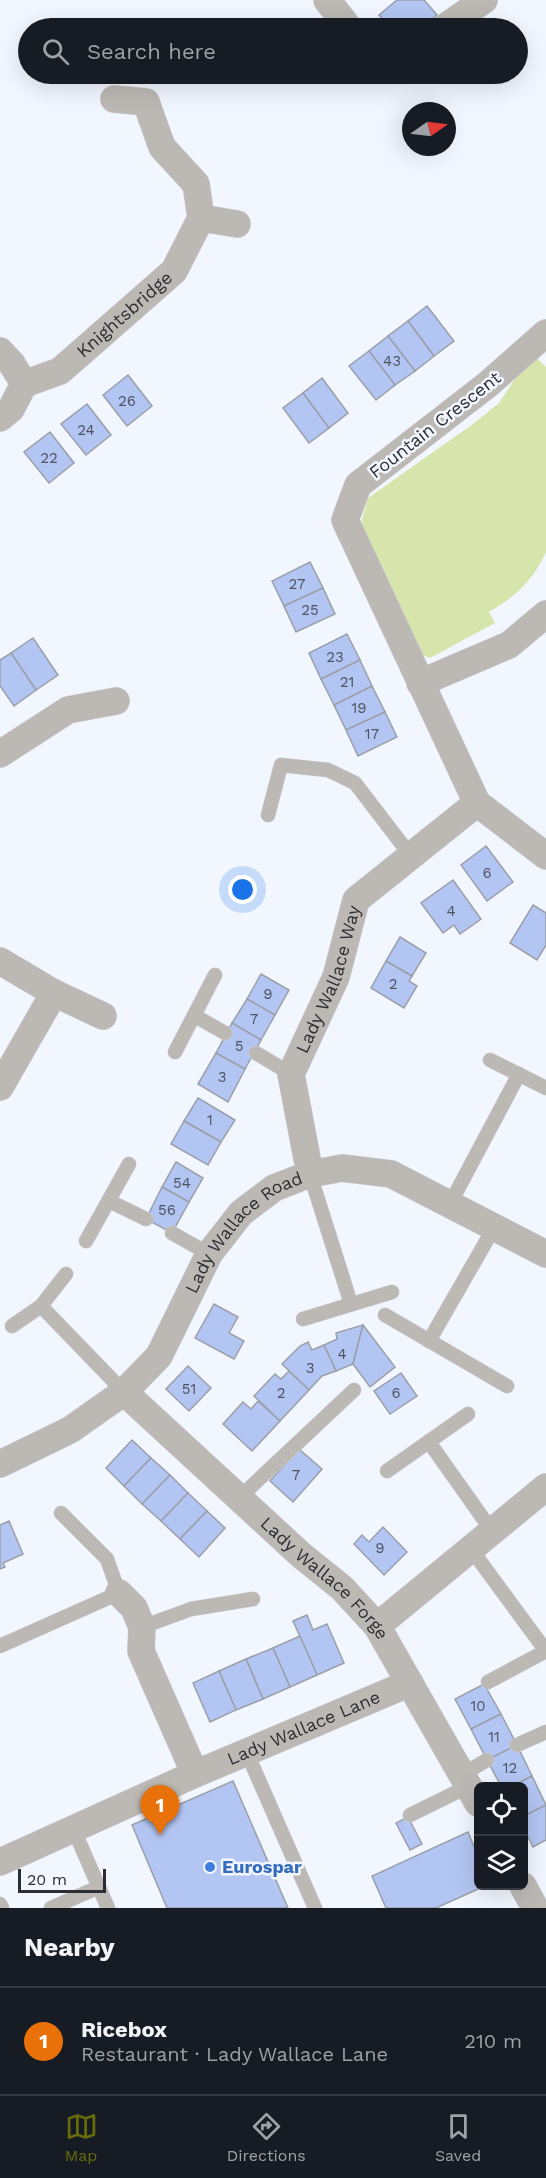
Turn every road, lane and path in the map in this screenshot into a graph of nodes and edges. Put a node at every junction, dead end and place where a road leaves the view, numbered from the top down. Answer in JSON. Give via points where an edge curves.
{"nodes":[{"id":1,"x":327,"y":0,"type":"edge"},
{"id":2,"x":484,"y":0,"type":"edge"},
{"id":3,"x":341,"y":18,"type":"edge"},
{"id":4,"x":458,"y":18,"type":"edge"},
{"id":5,"x":114,"y":99,"type":"dead end"},
{"id":6,"x":201,"y":218,"type":"junction"},
{"id":7,"x":237,"y":224,"type":"dead end"},
{"id":8,"x":544,"y":340,"type":"edge"},
{"id":9,"x":0,"y":351,"type":"edge"},
{"id":10,"x":24,"y":384,"type":"junction"},
{"id":11,"x":0,"y":418,"type":"edge"},
{"id":12,"x":546,"y":614,"type":"edge"},
{"id":13,"x":420,"y":683,"type":"junction"},
{"id":14,"x":116,"y":701,"type":"dead end"},
{"id":15,"x":0,"y":753,"type":"edge"},
{"id":16,"x":477,"y":803,"type":"junction"},
{"id":17,"x":268,"y":815,"type":"dead end"},
{"id":18,"x":411,"y":856,"type":"junction"},
{"id":19,"x":546,"y":856,"type":"edge"},
{"id":20,"x":0,"y":962,"type":"edge"},
{"id":21,"x":215,"y":975,"type":"dead end"},
{"id":22,"x":54,"y":993,"type":"junction"},
{"id":23,"x":103,"y":1016,"type":"dead end"},
{"id":24,"x":195,"y":1016,"type":"junction"},
{"id":25,"x":225,"y":1033,"type":"dead end"},
{"id":26,"x":176,"y":1052,"type":"dead end"},
{"id":27,"x":256,"y":1053,"type":"dead end"},
{"id":28,"x":490,"y":1059,"type":"dead end"},
{"id":29,"x":291,"y":1074,"type":"junction"},
{"id":30,"x":519,"y":1074,"type":"junction"},
{"id":31,"x":0,"y":1087,"type":"edge"},
{"id":32,"x":546,"y":1088,"type":"edge"},
{"id":33,"x":129,"y":1164,"type":"dead end"},
{"id":34,"x":310,"y":1174,"type":"junction"},
{"id":35,"x":109,"y":1201,"type":"junction"},
{"id":36,"x":450,"y":1204,"type":"junction"},
{"id":37,"x":146,"y":1219,"type":"dead end"},
{"id":38,"x":495,"y":1226,"type":"junction"},
{"id":39,"x":172,"y":1233,"type":"dead end"},
{"id":40,"x":86,"y":1241,"type":"dead end"},
{"id":41,"x":209,"y":1254,"type":"junction"},
{"id":42,"x":546,"y":1254,"type":"edge"},
{"id":43,"x":66,"y":1274,"type":"dead end"},
{"id":44,"x":392,"y":1292,"type":"dead end"},
{"id":45,"x":351,"y":1304,"type":"junction"},
{"id":46,"x":41,"y":1306,"type":"junction"},
{"id":47,"x":385,"y":1315,"type":"dead end"},
{"id":48,"x":303,"y":1319,"type":"dead end"},
{"id":49,"x":12,"y":1326,"type":"dead end"},
{"id":50,"x":429,"y":1341,"type":"junction"},
{"id":51,"x":507,"y":1386,"type":"dead end"},
{"id":52,"x":354,"y":1389,"type":"dead end"},
{"id":53,"x":124,"y":1392,"type":"junction"},
{"id":54,"x":468,"y":1414,"type":"dead end"},
{"id":55,"x":429,"y":1442,"type":"junction"},
{"id":56,"x":0,"y":1464,"type":"edge"},
{"id":57,"x":387,"y":1472,"type":"dead end"},
{"id":58,"x":546,"y":1487,"type":"edge"},
{"id":59,"x":239,"y":1498,"type":"junction"},
{"id":60,"x":61,"y":1513,"type":"dead end"},
{"id":61,"x":492,"y":1532,"type":"junction"},
{"id":62,"x":471,"y":1549,"type":"junction"},
{"id":63,"x":119,"y":1593,"type":"junction"},
{"id":64,"x":253,"y":1599,"type":"dead end"},
{"id":65,"x":377,"y":1626,"type":"junction"},
{"id":66,"x":142,"y":1627,"type":"junction"},
{"id":67,"x":0,"y":1646,"type":"edge"},
{"id":68,"x":546,"y":1651,"type":"edge"},
{"id":69,"x":488,"y":1682,"type":"dead end"},
{"id":70,"x":410,"y":1683,"type":"junction"},
{"id":71,"x":546,"y":1732,"type":"edge"},
{"id":72,"x":517,"y":1745,"type":"dead end"},
{"id":73,"x":247,"y":1753,"type":"junction"},
{"id":74,"x":487,"y":1760,"type":"dead end"},
{"id":75,"x":195,"y":1774,"type":"junction"},
{"id":76,"x":470,"y":1788,"type":"edge"},
{"id":77,"x":410,"y":1815,"type":"dead end"},
{"id":78,"x":74,"y":1830,"type":"junction"},
{"id":79,"x":0,"y":1862,"type":"edge"},
{"id":80,"x":99,"y":1887,"type":"junction"},
{"id":81,"x":525,"y":1890,"type":"edge"},
{"id":82,"x":51,"y":1908,"type":"edge"},
{"id":83,"x":108,"y":1908,"type":"edge"},
{"id":84,"x":315,"y":1908,"type":"edge"},
{"id":85,"x":535,"y":1908,"type":"edge"}],
"edges":[{"from":1,"to":3,"type":"street"},
{"from":2,"to":4,"type":"street"},
{"from":5,"to":6,"type":"street","via":[[146,102],[162,147],[196,184]]},
{"from":6,"to":7,"type":"street"},
{"from":6,"to":10,"type":"street","name":"Knightsbridge","via":[[174,271],[60,371]]},
{"from":8,"to":13,"type":"street","name":"Fountain Crescent","via":[[358,485],[345,520]]},
{"from":9,"to":10,"type":"street"},
{"from":10,"to":11,"type":"street","via":[[11,409]]},
{"from":12,"to":13,"type":"street","via":[[509,645]]},
{"from":13,"to":16,"type":"street","name":"Fountain Crescent"},
{"from":14,"to":15,"type":"street","via":[[68,710]]},
{"from":16,"to":18,"type":"street","name":"Lady Wallace Way"},
{"from":16,"to":19,"type":"street","name":"Fountain Crescent"},
{"from":17,"to":18,"type":"lane","via":[[281,765],[328,770],[355,783]]},
{"from":18,"to":29,"type":"street","name":"Lady Wallace Way","via":[[356,900],[336,977]]},
{"from":20,"to":22,"type":"street"},
{"from":21,"to":24,"type":"lane"},
{"from":22,"to":23,"type":"street"},
{"from":22,"to":31,"type":"street"},
{"from":24,"to":25,"type":"lane"},
{"from":24,"to":26,"type":"lane"},
{"from":27,"to":29,"type":"lane"},
{"from":28,"to":30,"type":"lane"},
{"from":29,"to":34,"type":"street","name":"Lady Wallace Way"},
{"from":30,"to":32,"type":"lane"},
{"from":30,"to":36,"type":"lane"},
{"from":33,"to":35,"type":"lane"},
{"from":34,"to":36,"type":"street","name":"Lady Wallace Road","via":[[342,1168],[392,1174]]},
{"from":34,"to":41,"type":"street","name":"Lady Wallace Road","via":[[274,1188],[241,1213]]},
{"from":34,"to":45,"type":"lane"},
{"from":35,"to":37,"type":"lane"},
{"from":35,"to":40,"type":"lane"},
{"from":36,"to":38,"type":"street","name":"Lady Wallace Road"},
{"from":38,"to":42,"type":"street","name":"Lady Wallace Road"},
{"from":38,"to":50,"type":"lane"},
{"from":39,"to":41,"type":"lane"},
{"from":41,"to":53,"type":"street","name":"Lady Wallace Road","via":[[159,1356]]},
{"from":43,"to":46,"type":"lane"},
{"from":44,"to":45,"type":"lane"},
{"from":45,"to":48,"type":"lane"},
{"from":46,"to":49,"type":"lane"},
{"from":46,"to":53,"type":"lane"},
{"from":47,"to":50,"type":"lane"},
{"from":50,"to":51,"type":"lane"},
{"from":52,"to":59,"type":"lane"},
{"from":53,"to":56,"type":"street","name":"Lady Wallace Road","via":[[70,1430]]},
{"from":53,"to":59,"type":"street","name":"Lady Wallace Forge"},
{"from":54,"to":55,"type":"lane"},
{"from":55,"to":57,"type":"lane"},
{"from":55,"to":61,"type":"lane"},
{"from":58,"to":61,"type":"street"},
{"from":59,"to":65,"type":"street","name":"Lady Wallace Forge","via":[[342,1588]]},
{"from":60,"to":63,"type":"lane","via":[[107,1559]]},
{"from":61,"to":62,"type":"street"},
{"from":62,"to":65,"type":"street"},
{"from":62,"to":68,"type":"lane"},
{"from":63,"to":66,"type":"street","via":[[134,1608]]},
{"from":63,"to":67,"type":"lane"},
{"from":64,"to":66,"type":"lane","via":[[191,1609]]},
{"from":65,"to":70,"type":"street","name":"Lady Wallace Forge"},
{"from":66,"to":75,"type":"street","via":[[141,1651]]},
{"from":68,"to":69,"type":"lane"},
{"from":70,"to":73,"type":"street","name":"Lady Wallace Lane"},
{"from":70,"to":76,"type":"street","name":"Lady Wallace Forge"},
{"from":71,"to":72,"type":"lane"},
{"from":73,"to":75,"type":"street","name":"Lady Wallace Lane"},
{"from":73,"to":84,"type":"lane"},
{"from":74,"to":76,"type":"lane"},
{"from":75,"to":78,"type":"street","name":"Lady Wallace Lane"},
{"from":76,"to":77,"type":"lane"},
{"from":78,"to":79,"type":"street","name":"Lady Wallace Lane"},
{"from":78,"to":80,"type":"lane"},
{"from":80,"to":82,"type":"lane"},
{"from":80,"to":83,"type":"lane"},
{"from":81,"to":85,"type":"street"}]}
